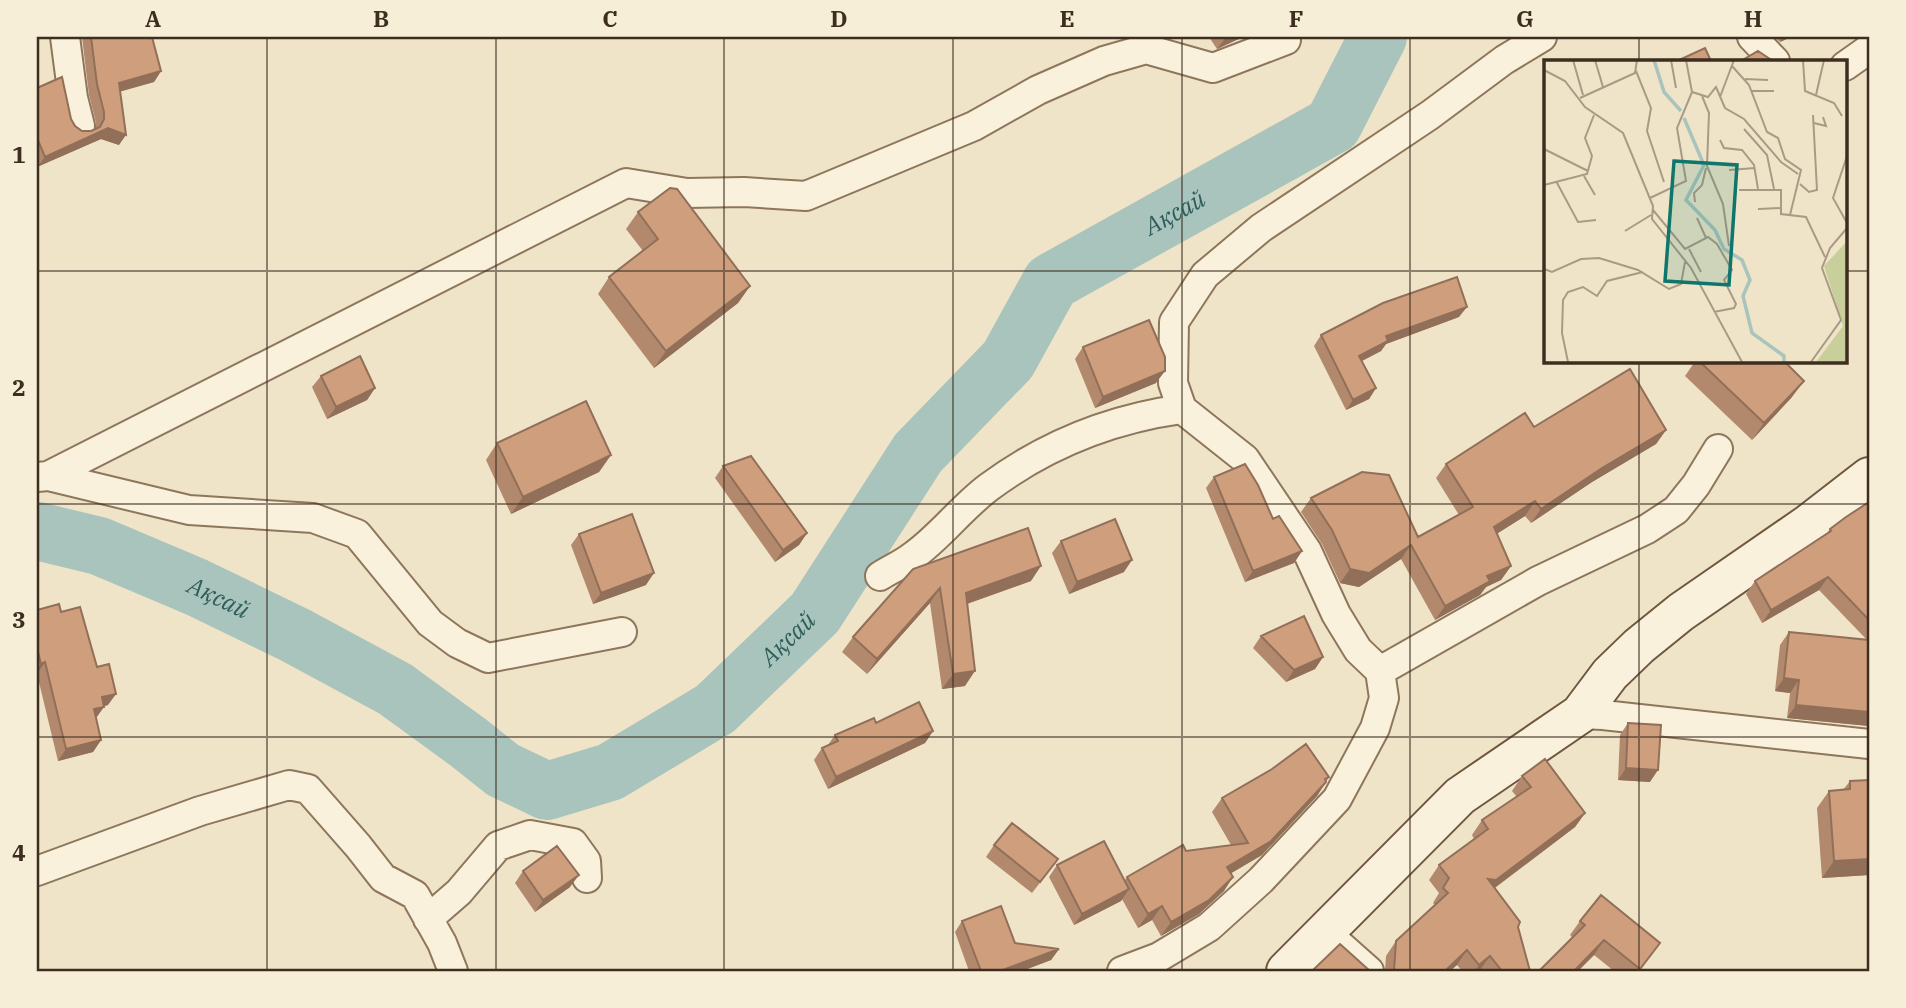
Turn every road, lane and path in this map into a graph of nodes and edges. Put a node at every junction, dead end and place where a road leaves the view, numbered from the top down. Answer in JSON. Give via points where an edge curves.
{"nodes":[{"id":1,"x":65,"y":37,"type":"edge"},
{"id":2,"x":1542,"y":37,"type":"edge"},
{"id":3,"x":1752,"y":37,"type":"edge"},
{"id":4,"x":1286,"y":40,"type":"dead end"},
{"id":5,"x":1869,"y":49,"type":"edge"},
{"id":6,"x":1774,"y":60,"type":"edge"},
{"id":7,"x":1846,"y":65,"type":"edge"},
{"id":8,"x":80,"y":126,"type":"edge"},
{"id":9,"x":1182,"y":408,"type":"junction"},
{"id":10,"x":1718,"y":449,"type":"dead end"},
{"id":11,"x":43,"y":477,"type":"edge"},
{"id":12,"x":1869,"y":477,"type":"edge"},
{"id":13,"x":880,"y":576,"type":"dead end"},
{"id":14,"x":622,"y":632,"type":"dead end"},
{"id":15,"x":1380,"y":671,"type":"junction"},
{"id":16,"x":1580,"y":714,"type":"junction"},
{"id":17,"x":1869,"y":744,"type":"edge"},
{"id":18,"x":37,"y":871,"type":"edge"},
{"id":19,"x":587,"y":878,"type":"dead end"},
{"id":20,"x":428,"y":919,"type":"junction"},
{"id":21,"x":1324,"y":931,"type":"junction"},
{"id":22,"x":453,"y":971,"type":"edge"},
{"id":23,"x":1122,"y":971,"type":"edge"},
{"id":24,"x":1286,"y":971,"type":"edge"},
{"id":25,"x":1369,"y":971,"type":"edge"}],
"edges":[{"from":1,"to":8,"type":"street"},
{"from":2,"to":9,"type":"street","via":[[1261,228],[1205,275],[1174,322],[1173,383]]},
{"from":3,"to":6,"type":"street"},
{"from":4,"to":11,"type":"street","via":[[1213,68],[1146,49],[1104,61],[1038,90],[974,126],[806,195],[687,193],[626,183]]},
{"from":5,"to":7,"type":"street"},
{"from":9,"to":13,"type":"street","via":[[1098,427],[1036,457],[988,488],[914,556]]},
{"from":9,"to":15,"type":"street","via":[[1245,459],[1307,551],[1358,650]]},
{"from":10,"to":15,"type":"street","via":[[1676,510],[1647,529],[1538,581]]},
{"from":11,"to":14,"type":"street","via":[[189,510],[313,518],[357,534],[430,624],[488,658]]},
{"from":12,"to":16,"type":"street","via":[[1639,646],[1610,674]]},
{"from":15,"to":23,"type":"street","via":[[1384,698],[1374,728],[1337,799],[1261,880],[1209,927],[1159,957]]},
{"from":16,"to":17,"type":"street"},
{"from":16,"to":21,"type":"street","via":[[1460,796]]},
{"from":18,"to":20,"type":"street","via":[[200,811],[289,785],[308,789],[383,878],[415,895]]},
{"from":19,"to":20,"type":"street","via":[[586,861],[573,843],[530,835],[498,846],[459,892]]},
{"from":20,"to":22,"type":"street"},
{"from":21,"to":24,"type":"street"},
{"from":21,"to":25,"type":"street"}]}
